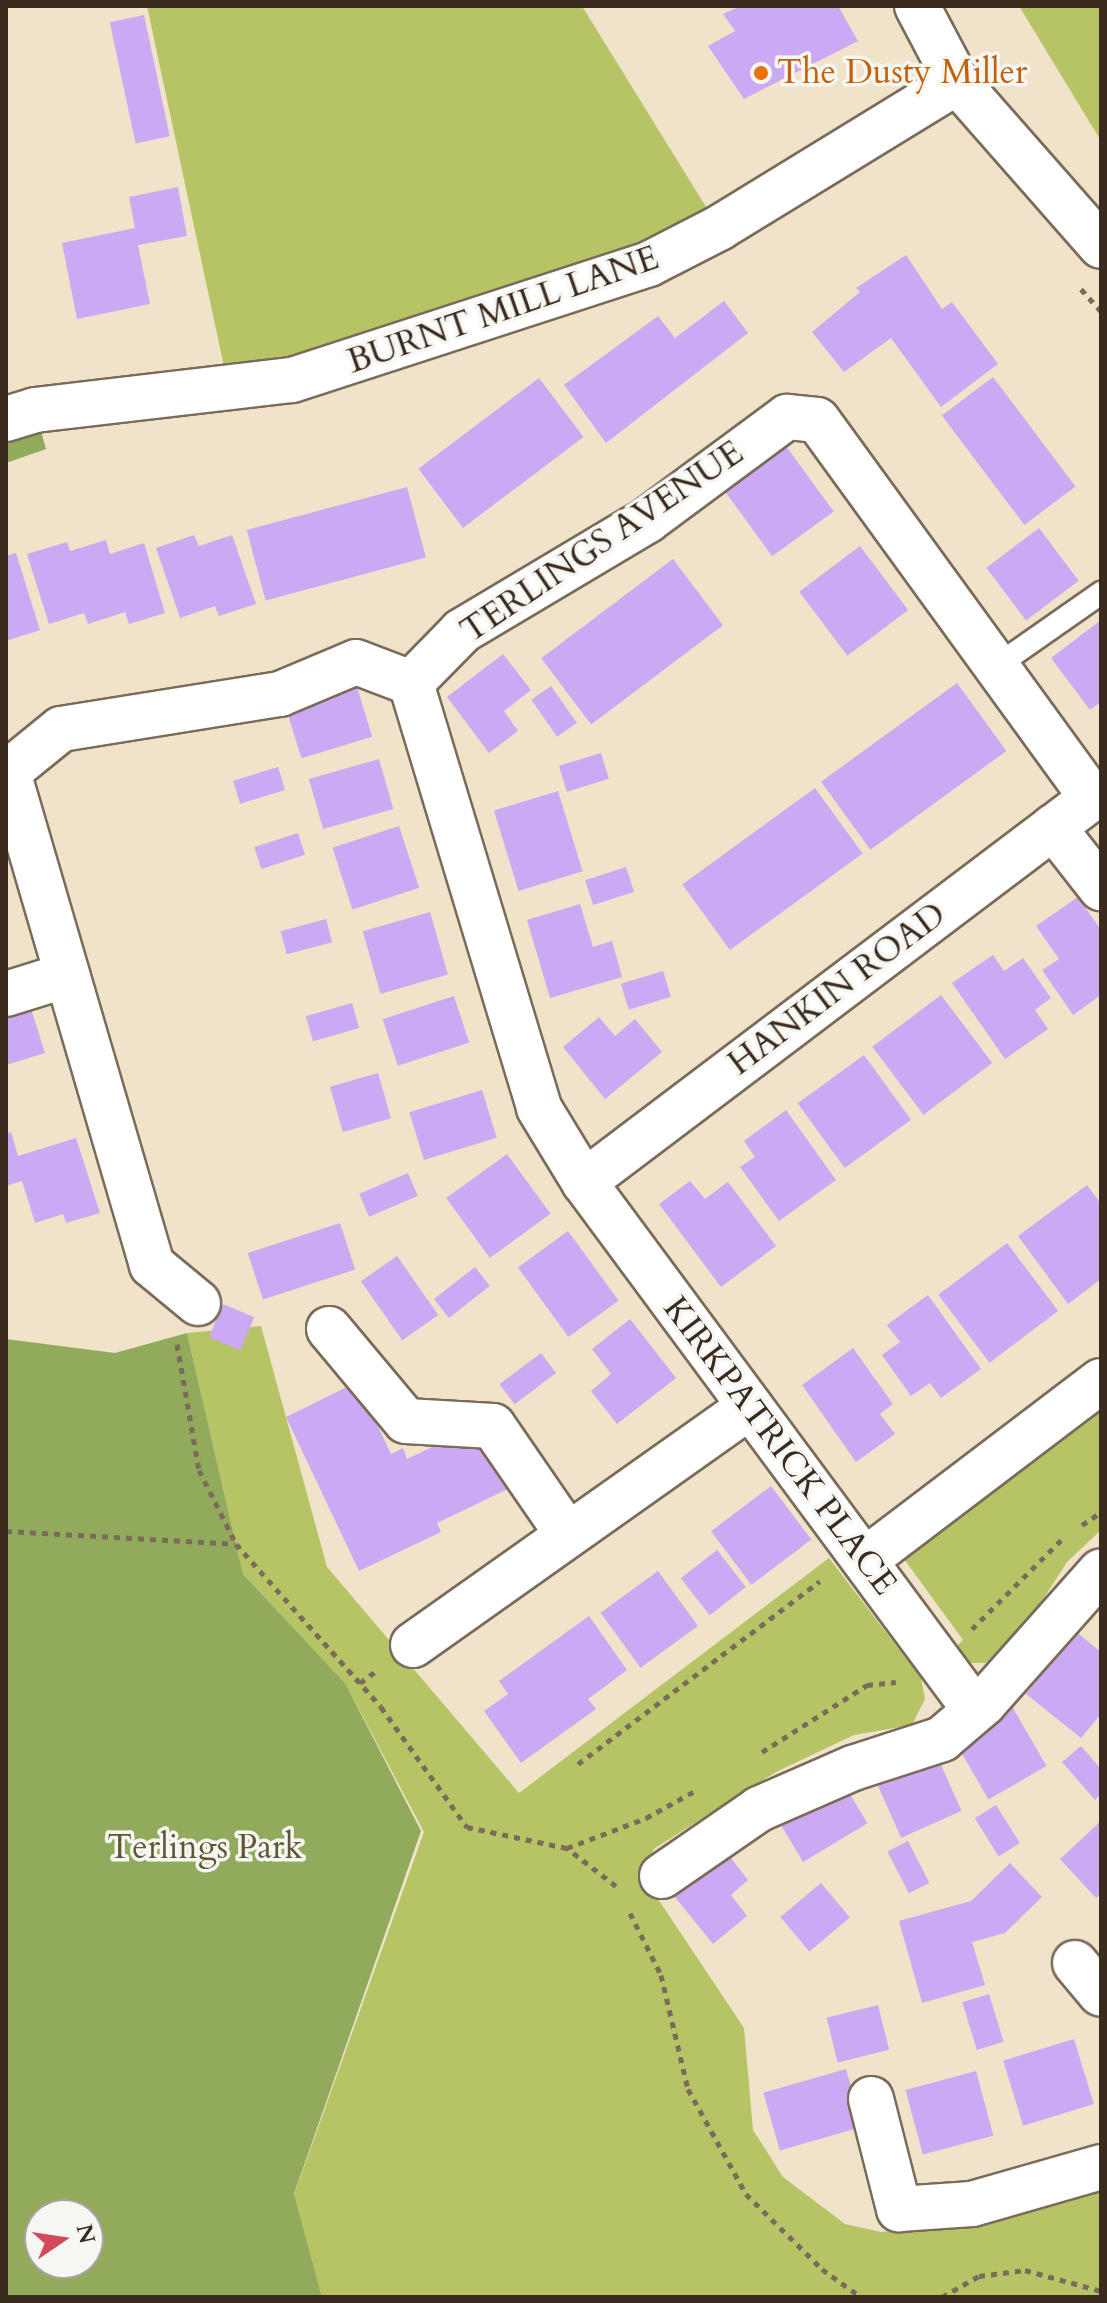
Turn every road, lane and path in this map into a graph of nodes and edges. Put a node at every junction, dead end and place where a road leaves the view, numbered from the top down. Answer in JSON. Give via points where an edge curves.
{"nodes":[{"id":1,"x":917,"y":6,"type":"edge"},
{"id":2,"x":957,"y":82,"type":"junction"},
{"id":3,"x":1101,"y":246,"type":"edge"},
{"id":4,"x":6,"y":419,"type":"edge"},
{"id":5,"x":1101,"y":593,"type":"edge"},
{"id":6,"x":998,"y":665,"type":"junction"},
{"id":7,"x":411,"y":683,"type":"junction"},
{"id":8,"x":1092,"y":798,"type":"joint"},
{"id":9,"x":1053,"y":827,"type":"junction"},
{"id":10,"x":1101,"y":888,"type":"edge"},
{"id":11,"x":67,"y":975,"type":"junction"},
{"id":12,"x":6,"y":994,"type":"edge"},
{"id":13,"x":584,"y":1182,"type":"junction"},
{"id":14,"x":198,"y":1303,"type":"joint"},
{"id":15,"x":329,"y":1329,"type":"dead end"},
{"id":16,"x":1101,"y":1381,"type":"edge"},
{"id":17,"x":750,"y":1406,"type":"junction"},
{"id":18,"x":1101,"y":1512,"type":"edge"},
{"id":19,"x":6,"y":1531,"type":"edge"},
{"id":20,"x":568,"y":1535,"type":"junction"},
{"id":21,"x":236,"y":1544,"type":"junction"},
{"id":22,"x":861,"y":1556,"type":"junction"},
{"id":23,"x":1101,"y":1571,"type":"edge"},
{"id":24,"x":413,"y":1645,"type":"dead end"},
{"id":25,"x":937,"y":1658,"type":"junction"},
{"id":26,"x":975,"y":1710,"type":"junction"},
{"id":27,"x":749,"y":1761,"type":"dead end"},
{"id":28,"x":578,"y":1764,"type":"dead end"},
{"id":29,"x":698,"y":1790,"type":"dead end"},
{"id":30,"x":567,"y":1848,"type":"junction"},
{"id":31,"x":662,"y":1876,"type":"dead end"},
{"id":32,"x":622,"y":1898,"type":"dead end"},
{"id":33,"x":629,"y":1910,"type":"dead end"},
{"id":34,"x":871,"y":2099,"type":"dead end"},
{"id":35,"x":1101,"y":2167,"type":"edge"},
{"id":36,"x":1101,"y":2291,"type":"edge"},
{"id":37,"x":861,"y":2297,"type":"edge"},
{"id":38,"x":942,"y":2297,"type":"edge"}],
"edges":[{"from":1,"to":2,"type":"street"},
{"from":2,"to":3,"type":"street"},
{"from":2,"to":4,"type":"street","name":"BURNT MILL LANE","via":[[732,221],[649,264],[292,380],[35,410]]},
{"from":5,"to":6,"type":"lane"},
{"from":6,"to":7,"type":"street","name":"TERLINGS AVENUE","via":[[817,420],[787,417],[648,520],[462,631]]},
{"from":6,"to":8,"type":"street","name":"TERLINGS AVENUE"},
{"from":7,"to":11,"type":"street","via":[[356,662],[280,694],[61,729],[8,772]]},
{"from":7,"to":13,"type":"street","via":[[534,1095]]},
{"from":8,"to":9,"type":"street","name":"HANKIN ROAD"},
{"from":9,"to":10,"type":"street"},
{"from":9,"to":13,"type":"street","name":"HANKIN ROAD"},
{"from":11,"to":12,"type":"street"},
{"from":11,"to":14,"type":"street","via":[[152,1265]]},
{"from":13,"to":17,"type":"street","name":"KIRKPATRICK PLACE"},
{"from":14,"to":21,"type":"path","via":[[174,1326],[199,1470]]},
{"from":15,"to":20,"type":"street","via":[[406,1421],[493,1426]]},
{"from":16,"to":22,"type":"street"},
{"from":17,"to":20,"type":"street"},
{"from":17,"to":22,"type":"street","name":"KIRKPATRICK PLACE"},
{"from":18,"to":25,"type":"path","via":[[1048,1550],[992,1612]]},
{"from":19,"to":21,"type":"path"},
{"from":20,"to":24,"type":"street"},
{"from":21,"to":30,"type":"path","via":[[381,1707],[467,1827]]},
{"from":22,"to":25,"type":"street","name":"KIRKPATRICK PLACE"},
{"from":22,"to":28,"type":"path"},
{"from":23,"to":26,"type":"street"},
{"from":25,"to":26,"type":"street","name":"KIRKPATRICK PLACE"},
{"from":25,"to":27,"type":"path","via":[[910,1680],[867,1685]]},
{"from":26,"to":31,"type":"street","via":[[942,1739],[853,1768],[759,1809]]},
{"from":29,"to":30,"type":"path","via":[[646,1818]]},
{"from":30,"to":32,"type":"path","via":[[615,1885]]},
{"from":33,"to":37,"type":"path","via":[[661,1975],[688,2089],[746,2194],[822,2269]]},
{"from":34,"to":35,"type":"street","via":[[899,2209],[972,2204]]},
{"from":36,"to":38,"type":"path","via":[[1025,2270],[979,2276]]}]}
